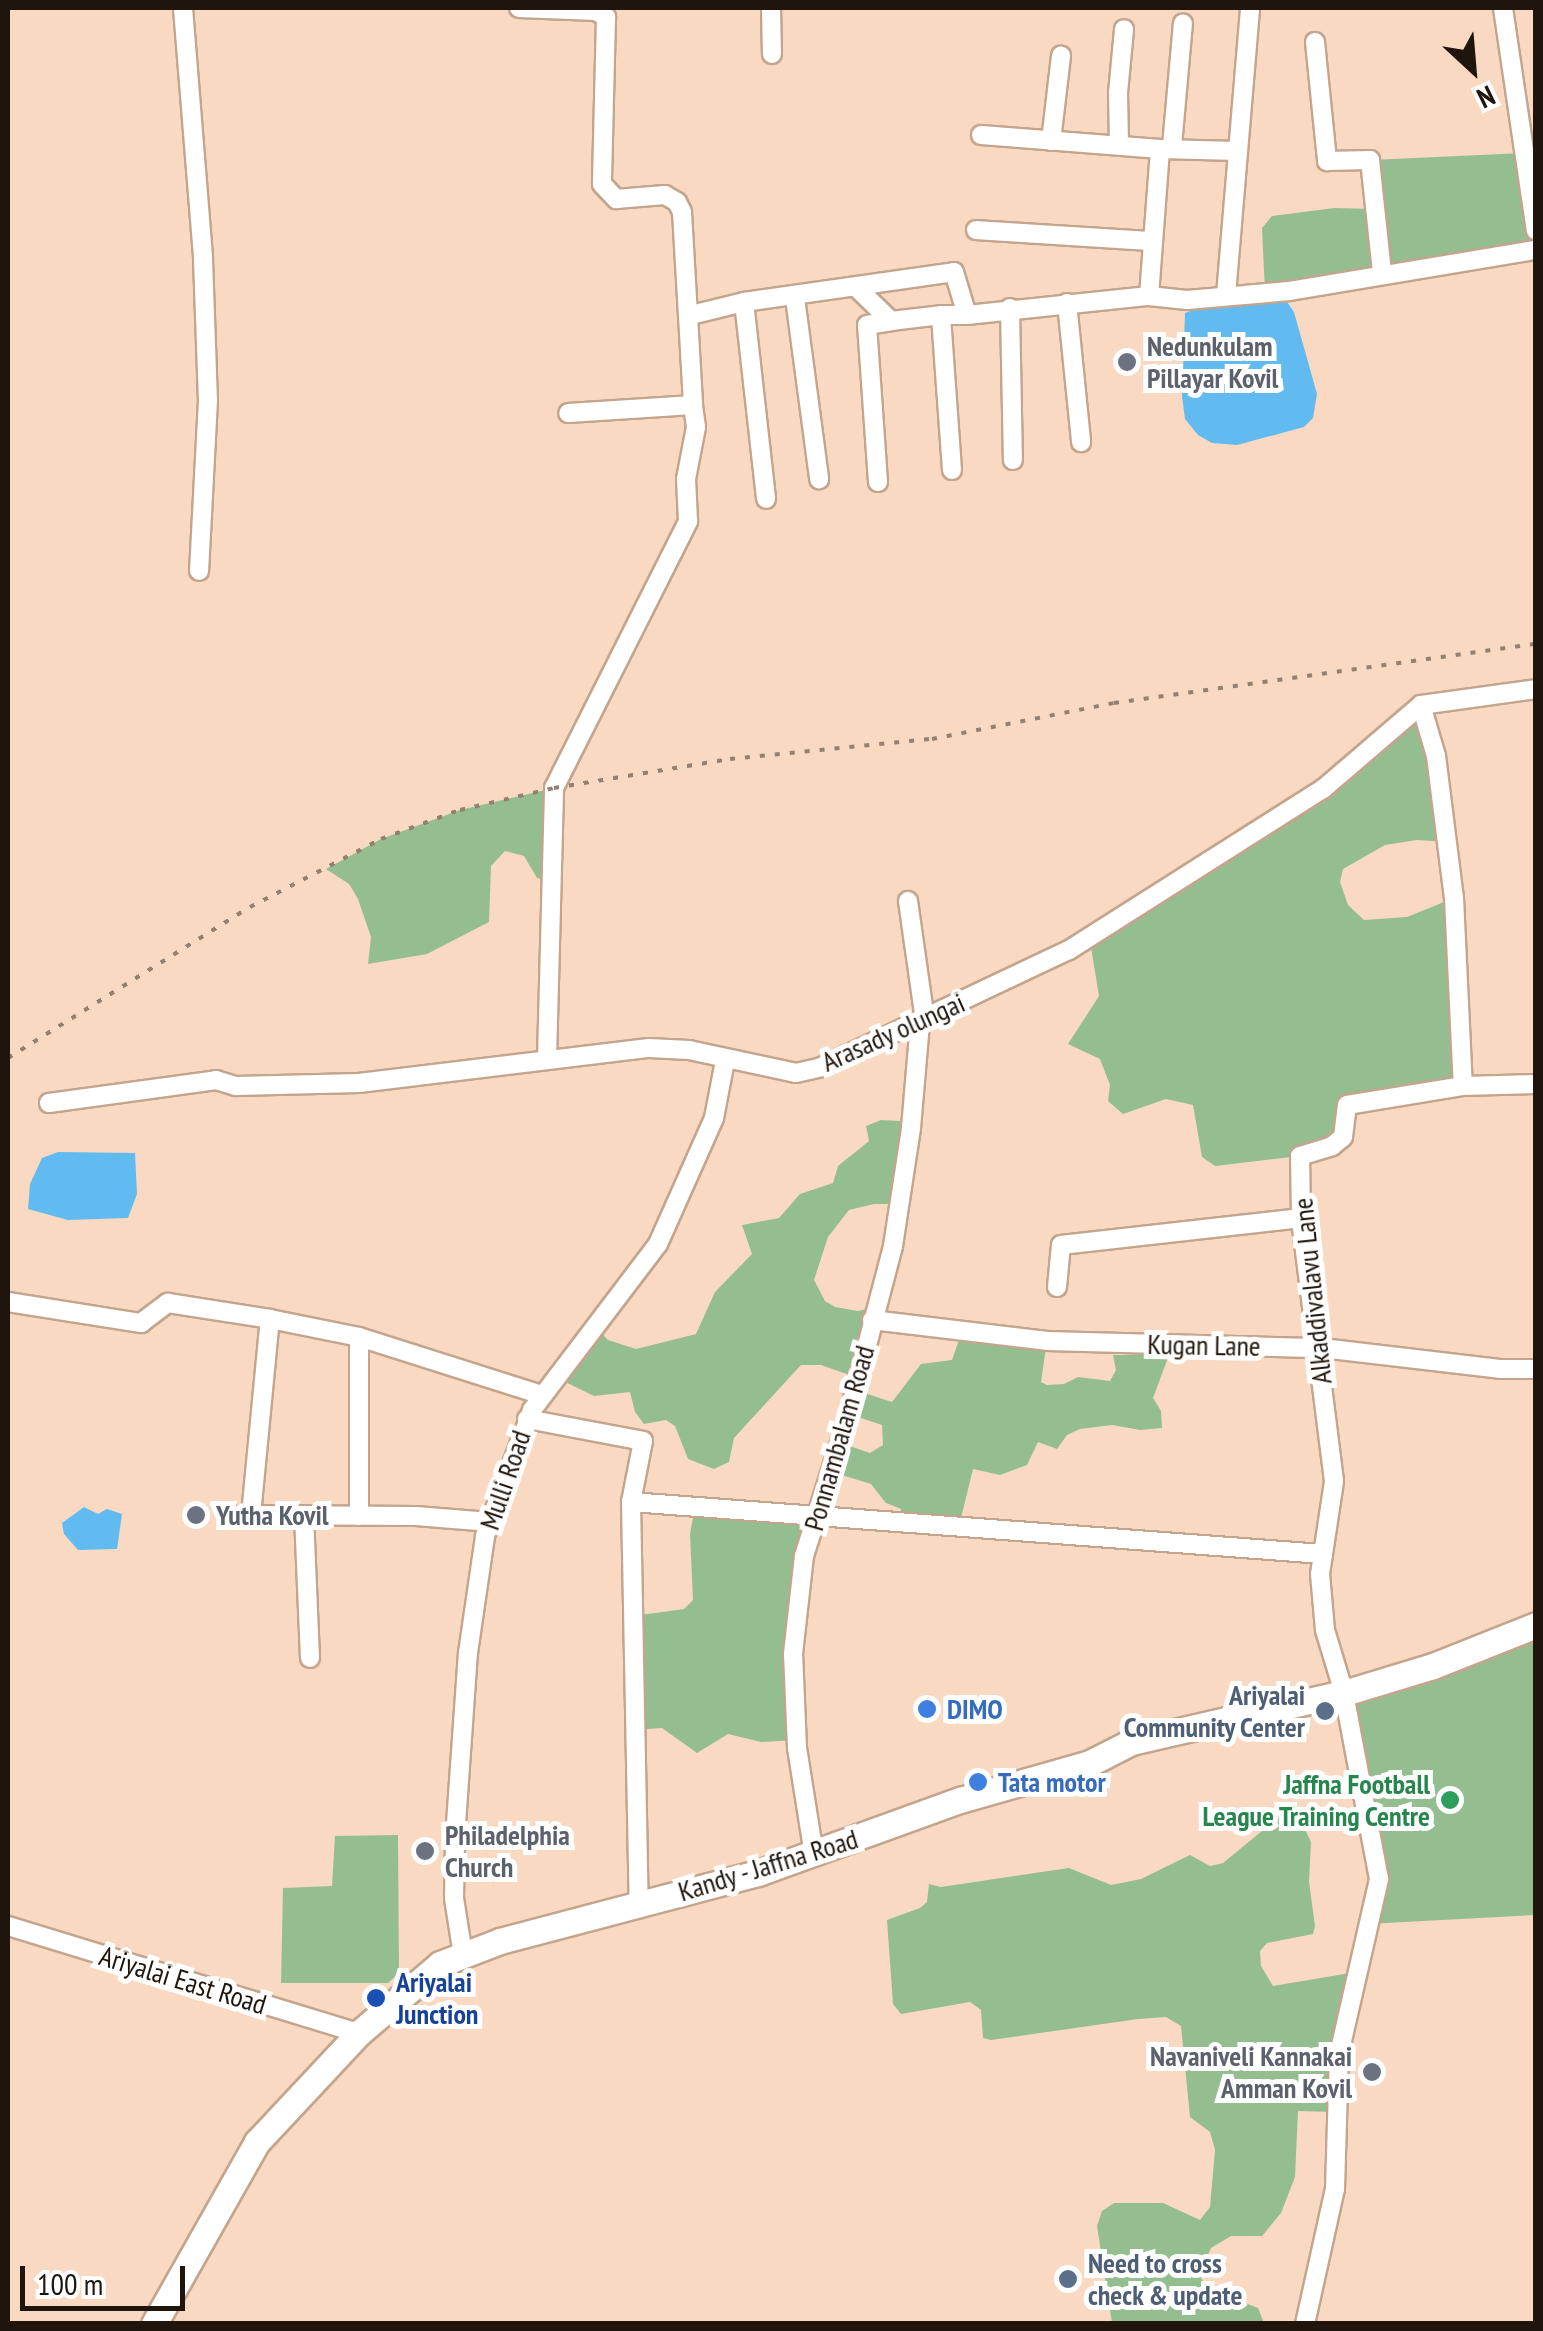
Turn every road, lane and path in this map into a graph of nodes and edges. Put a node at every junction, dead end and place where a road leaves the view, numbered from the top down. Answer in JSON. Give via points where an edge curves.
{"nodes":[{"id":1,"x":183,"y":8,"type":"edge"},
{"id":2,"x":519,"y":8,"type":"edge"},
{"id":3,"x":771,"y":8,"type":"edge"},
{"id":4,"x":1250,"y":8,"type":"edge"},
{"id":5,"x":1502,"y":8,"type":"edge"},
{"id":6,"x":1183,"y":23,"type":"dead end"},
{"id":7,"x":1124,"y":29,"type":"dead end"},
{"id":8,"x":1315,"y":42,"type":"dead end"},
{"id":9,"x":772,"y":54,"type":"dead end"},
{"id":10,"x":1061,"y":56,"type":"dead end"},
{"id":11,"x":981,"y":135,"type":"dead end"},
{"id":12,"x":1052,"y":141,"type":"junction"},
{"id":13,"x":1119,"y":145,"type":"junction"},
{"id":14,"x":1166,"y":148,"type":"junction"},
{"id":15,"x":1238,"y":150,"type":"junction"},
{"id":16,"x":1532,"y":186,"type":"edge"},
{"id":17,"x":976,"y":230,"type":"dead end"},
{"id":18,"x":1536,"y":231,"type":"edge"},
{"id":19,"x":1152,"y":241,"type":"junction"},
{"id":20,"x":1536,"y":250,"type":"edge"},
{"id":21,"x":1382,"y":272,"type":"junction"},
{"id":22,"x":857,"y":288,"type":"junction"},
{"id":23,"x":1226,"y":295,"type":"junction"},
{"id":24,"x":1149,"y":296,"type":"junction"},
{"id":25,"x":794,"y":298,"type":"junction"},
{"id":26,"x":744,"y":302,"type":"junction"},
{"id":27,"x":1067,"y":303,"type":"junction"},
{"id":28,"x":1010,"y":308,"type":"junction"},
{"id":29,"x":691,"y":315,"type":"junction"},
{"id":30,"x":941,"y":315,"type":"junction"},
{"id":31,"x":966,"y":315,"type":"junction"},
{"id":32,"x":891,"y":321,"type":"junction"},
{"id":33,"x":693,"y":405,"type":"junction"},
{"id":34,"x":568,"y":414,"type":"dead end"},
{"id":35,"x":1081,"y":442,"type":"dead end"},
{"id":36,"x":1012,"y":460,"type":"dead end"},
{"id":37,"x":952,"y":470,"type":"dead end"},
{"id":38,"x":819,"y":480,"type":"dead end"},
{"id":39,"x":878,"y":482,"type":"dead end"},
{"id":40,"x":766,"y":499,"type":"dead end"},
{"id":41,"x":199,"y":571,"type":"dead end"},
{"id":42,"x":1536,"y":688,"type":"edge"},
{"id":43,"x":1421,"y":706,"type":"junction"},
{"id":44,"x":908,"y":901,"type":"dead end"},
{"id":45,"x":922,"y":1021,"type":"junction"},
{"id":46,"x":547,"y":1059,"type":"junction"},
{"id":47,"x":725,"y":1060,"type":"junction"},
{"id":48,"x":1536,"y":1084,"type":"edge"},
{"id":49,"x":1463,"y":1086,"type":"junction"},
{"id":50,"x":50,"y":1103,"type":"dead end"},
{"id":51,"x":1302,"y":1218,"type":"junction"},
{"id":52,"x":1057,"y":1287,"type":"dead end"},
{"id":53,"x":8,"y":1302,"type":"edge"},
{"id":54,"x":270,"y":1320,"type":"junction"},
{"id":55,"x":872,"y":1320,"type":"junction"},
{"id":56,"x":358,"y":1336,"type":"junction"},
{"id":57,"x":1316,"y":1348,"type":"junction"},
{"id":58,"x":1536,"y":1369,"type":"edge"},
{"id":59,"x":542,"y":1395,"type":"junction"},
{"id":60,"x":527,"y":1419,"type":"junction"},
{"id":61,"x":630,"y":1502,"type":"junction"},
{"id":62,"x":304,"y":1515,"type":"junction"},
{"id":63,"x":359,"y":1516,"type":"junction"},
{"id":64,"x":817,"y":1518,"type":"junction"},
{"id":65,"x":490,"y":1522,"type":"junction"},
{"id":66,"x":1323,"y":1554,"type":"junction"},
{"id":67,"x":1536,"y":1625,"type":"edge"},
{"id":68,"x":310,"y":1658,"type":"dead end"},
{"id":69,"x":1344,"y":1693,"type":"junction"},
{"id":70,"x":814,"y":1854,"type":"junction"},
{"id":71,"x":639,"y":1903,"type":"junction"},
{"id":72,"x":8,"y":1926,"type":"edge"},
{"id":73,"x":463,"y":1955,"type":"junction"},
{"id":74,"x":359,"y":2032,"type":"junction"},
{"id":75,"x":154,"y":2324,"type":"edge"},
{"id":76,"x":1305,"y":2324,"type":"edge"}],
"edges":[{"from":1,"to":41,"type":"street","via":[[204,258],[208,400]]},
{"from":2,"to":29,"type":"street","via":[[596,11],[606,18],[602,184],[616,199],[664,195],[677,202]]},
{"from":3,"to":9,"type":"street"},
{"from":4,"to":15,"type":"street"},
{"from":5,"to":16,"type":"street"},
{"from":6,"to":14,"type":"street"},
{"from":7,"to":13,"type":"street"},
{"from":8,"to":21,"type":"street","via":[[1327,161],[1370,160]]},
{"from":10,"to":12,"type":"street"},
{"from":11,"to":12,"type":"street"},
{"from":12,"to":13,"type":"street"},
{"from":13,"to":14,"type":"street"},
{"from":14,"to":15,"type":"street"},
{"from":14,"to":19,"type":"street"},
{"from":15,"to":23,"type":"street"},
{"from":16,"to":18,"type":"street"},
{"from":17,"to":19,"type":"street"},
{"from":19,"to":24,"type":"street"},
{"from":20,"to":21,"type":"street"},
{"from":21,"to":23,"type":"street","via":[[1290,291]]},
{"from":22,"to":25,"type":"street"},
{"from":22,"to":31,"type":"street","via":[[954,272]]},
{"from":22,"to":32,"type":"street"},
{"from":23,"to":24,"type":"street"},
{"from":24,"to":27,"type":"street"},
{"from":25,"to":26,"type":"street"},
{"from":25,"to":38,"type":"street"},
{"from":26,"to":29,"type":"street"},
{"from":26,"to":40,"type":"street"},
{"from":27,"to":28,"type":"street"},
{"from":27,"to":35,"type":"street"},
{"from":28,"to":31,"type":"street"},
{"from":28,"to":36,"type":"street"},
{"from":29,"to":33,"type":"street"},
{"from":30,"to":31,"type":"street"},
{"from":30,"to":32,"type":"street"},
{"from":30,"to":37,"type":"street"},
{"from":32,"to":39,"type":"street","via":[[867,325]]},
{"from":33,"to":34,"type":"street"},
{"from":33,"to":46,"type":"street","via":[[688,521],[554,788]]},
{"from":42,"to":43,"type":"street"},
{"from":43,"to":45,"type":"street","name":"Arasady olungai","via":[[1323,790],[1229,851],[1068,950]]},
{"from":43,"to":49,"type":"street","via":[[1436,756],[1454,898]]},
{"from":44,"to":45,"type":"street","name":"Ponnambalam Road"},
{"from":45,"to":47,"type":"street","name":"Arasady olungai","via":[[796,1072]]},
{"from":45,"to":55,"type":"street","name":"Ponnambalam Road","via":[[893,1246]]},
{"from":46,"to":47,"type":"street","name":"Arasady olungai","via":[[649,1048]]},
{"from":46,"to":50,"type":"street","name":"Arasady olungai","via":[[359,1083],[236,1086],[216,1080]]},
{"from":47,"to":59,"type":"street","name":"Mulli Road","via":[[714,1118],[658,1244]]},
{"from":48,"to":49,"type":"street","name":"Alkaddivalavu Lane"},
{"from":49,"to":51,"type":"street","name":"Alkaddivalavu Lane","via":[[1346,1105],[1343,1136],[1300,1156]]},
{"from":51,"to":52,"type":"street","via":[[1061,1244]]},
{"from":51,"to":57,"type":"street","name":"Alkaddivalavu Lane"},
{"from":53,"to":54,"type":"street","via":[[141,1323],[168,1303]]},
{"from":54,"to":56,"type":"street"},
{"from":54,"to":62,"type":"street","via":[[246,1515]]},
{"from":55,"to":57,"type":"street","name":"Kugan Lane","via":[[1048,1341]]},
{"from":55,"to":64,"type":"street","name":"Ponnambalam Road"},
{"from":56,"to":59,"type":"street"},
{"from":56,"to":63,"type":"street"},
{"from":57,"to":58,"type":"street","name":"Kugan Lane"},
{"from":57,"to":66,"type":"street","name":"Alkaddivalavu Lane","via":[[1334,1481]]},
{"from":59,"to":60,"type":"street","name":"Mulli Road"},
{"from":60,"to":61,"type":"street","via":[[643,1441]]},
{"from":60,"to":65,"type":"street","name":"Mulli Road"},
{"from":61,"to":64,"type":"street"},
{"from":61,"to":71,"type":"street"},
{"from":62,"to":63,"type":"street"},
{"from":62,"to":68,"type":"street"},
{"from":63,"to":65,"type":"street"},
{"from":64,"to":66,"type":"street"},
{"from":64,"to":70,"type":"street","name":"Ponnambalam Road","via":[[804,1556],[793,1654],[799,1766]]},
{"from":65,"to":73,"type":"street","name":"Mulli Road","via":[[468,1652],[456,1826],[454,1898]]},
{"from":66,"to":69,"type":"street","name":"Alkaddivalavu Lane","via":[[1325,1630]]},
{"from":67,"to":69,"type":"highway","name":"Kandy - Jaffna Road"},
{"from":69,"to":70,"type":"highway","name":"Kandy - Jaffna Road","via":[[1131,1742],[1090,1763],[960,1800]]},
{"from":69,"to":76,"type":"street","name":"Alkaddivalavu Lane","via":[[1379,1879],[1339,2054],[1335,2189]]},
{"from":70,"to":71,"type":"highway","name":"Kandy - Jaffna Road"},
{"from":71,"to":73,"type":"highway","name":"Kandy - Jaffna Road"},
{"from":72,"to":74,"type":"street","name":"Ariyalai East Road"},
{"from":73,"to":74,"type":"highway","name":"Kandy - Jaffna Road","via":[[426,1972]]},
{"from":74,"to":75,"type":"highway","name":"Kandy - Jaffna Road","via":[[256,2142]]}]}
